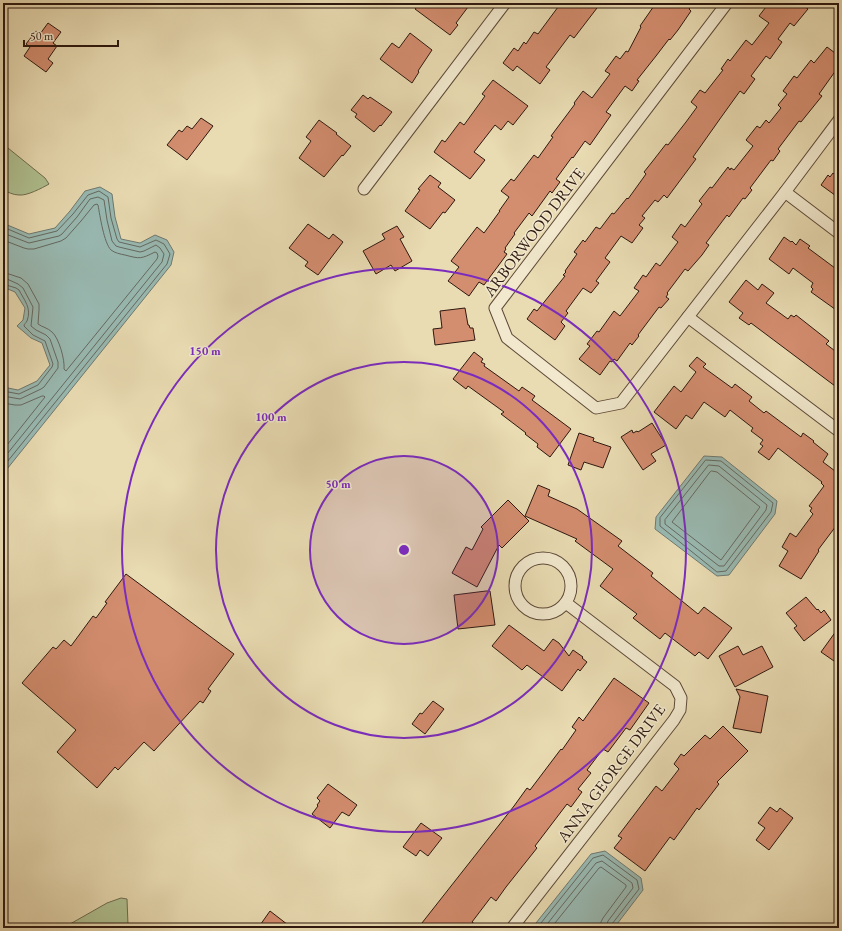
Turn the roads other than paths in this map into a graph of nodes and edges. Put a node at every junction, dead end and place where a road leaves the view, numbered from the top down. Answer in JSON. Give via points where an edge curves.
{"nodes":[{"id":1,"x":505,"y":3,"type":"edge"},
{"id":2,"x":727,"y":3,"type":"edge"},
{"id":3,"x":839,"y":120,"type":"edge"},
{"id":4,"x":364,"y":189,"type":"dead end"},
{"id":5,"x":785,"y":192,"type":"junction"},
{"id":6,"x":839,"y":233,"type":"edge"},
{"id":7,"x":688,"y":317,"type":"junction"},
{"id":8,"x":839,"y":431,"type":"edge"},
{"id":9,"x":566,"y":603,"type":"junction"},
{"id":10,"x":512,"y":928,"type":"edge"}],
"edges":[{"from":1,"to":4,"type":"street"},
{"from":2,"to":7,"type":"street","name":"ARBORWOOD DRIVE","via":[[495,308],[507,338],[596,408],[621,403]]},
{"from":3,"to":5,"type":"street","name":"ARBORWOOD DRIVE"},
{"from":5,"to":6,"type":"street"},
{"from":5,"to":7,"type":"street","name":"ARBORWOOD DRIVE"},
{"from":7,"to":8,"type":"street"},
{"from":9,"to":9,"type":"street","via":[[571,583],[570,576],[562,564],[549,558],[535,559],[518,571],[515,592],[527,610],[548,614]]},
{"from":9,"to":10,"type":"street","name":"ANNA GEORGE DRIVE","via":[[675,686],[681,698],[680,710]]}]}
